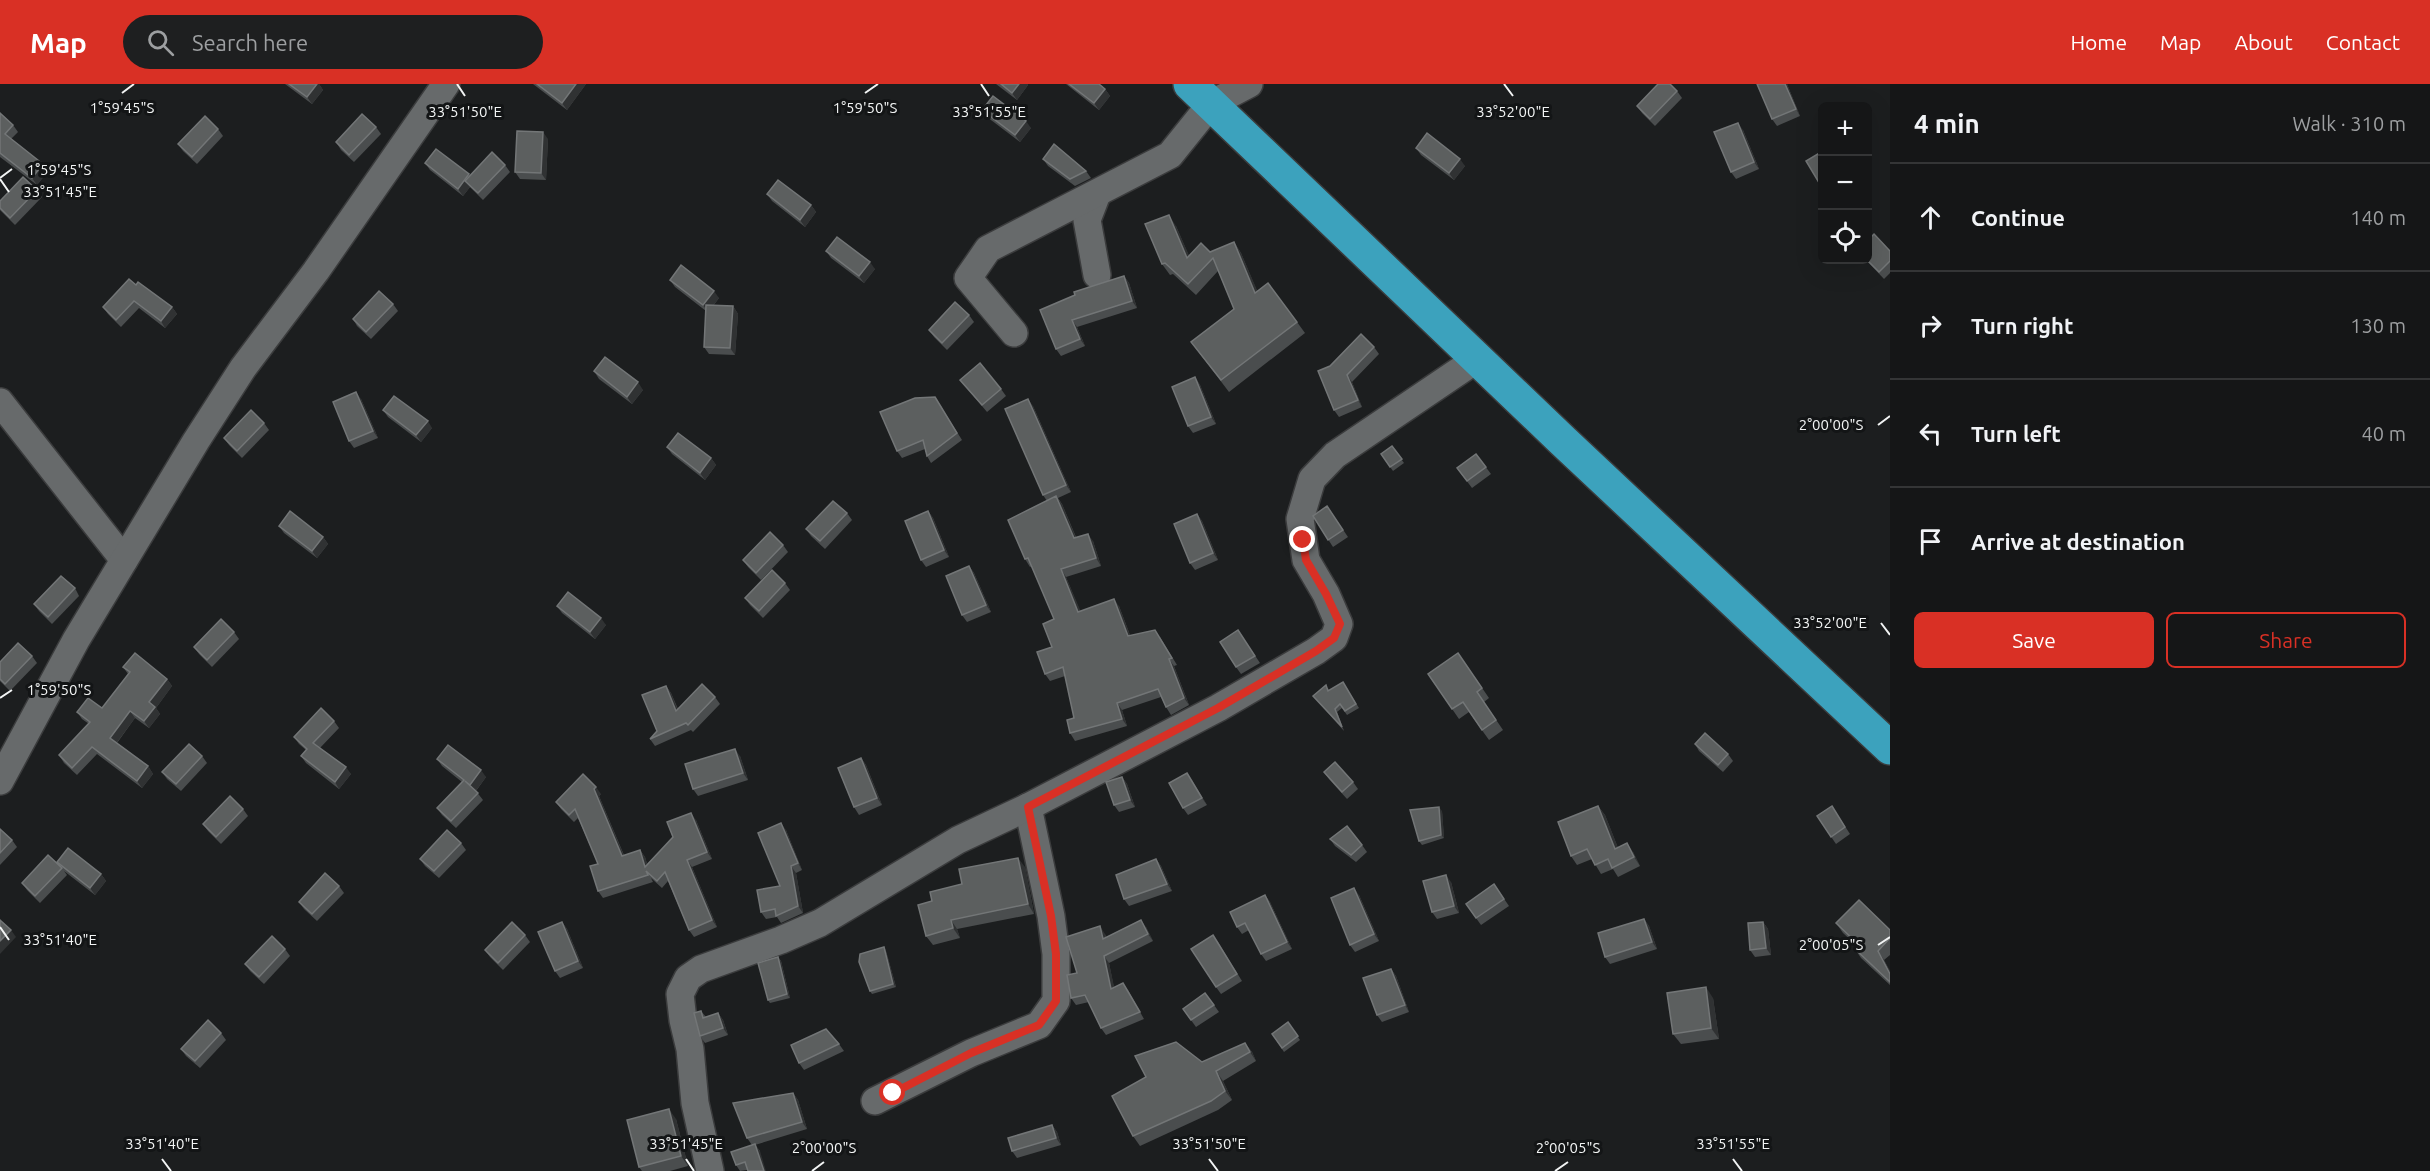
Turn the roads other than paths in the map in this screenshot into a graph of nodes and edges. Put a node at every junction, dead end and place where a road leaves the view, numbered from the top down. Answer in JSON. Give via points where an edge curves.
{"nodes":[{"id":1,"x":446,"y":84,"type":"edge"},
{"id":2,"x":1249,"y":84,"type":"edge"},
{"id":3,"x":1201,"y":94,"type":"edge"},
{"id":4,"x":1097,"y":194,"type":"junction"},
{"id":5,"x":1097,"y":275,"type":"dead end"},
{"id":6,"x":1014,"y":333,"type":"dead end"},
{"id":7,"x":1478,"y":359,"type":"junction"},
{"id":8,"x":0,"y":402,"type":"edge"},
{"id":9,"x":124,"y":560,"type":"junction"},
{"id":10,"x":1890,"y":748,"type":"edge"},
{"id":11,"x":0,"y":781,"type":"edge"},
{"id":12,"x":1028,"y":807,"type":"junction"},
{"id":13,"x":875,"y":1101,"type":"dead end"},
{"id":14,"x":710,"y":1171,"type":"edge"}],
"edges":[{"from":1,"to":9,"type":"street","via":[[243,368]]},
{"from":2,"to":3,"type":"street"},
{"from":3,"to":4,"type":"street","via":[[1170,155]]},
{"from":3,"to":7,"type":"highway"},
{"from":4,"to":5,"type":"street","via":[[1087,220]]},
{"from":4,"to":6,"type":"street","via":[[988,249],[968,278]]},
{"from":7,"to":10,"type":"highway"},
{"from":7,"to":12,"type":"street","via":[[1335,455],[1312,479],[1300,519],[1306,560],[1340,624],[1334,638],[1218,708]]},
{"from":8,"to":9,"type":"street"},
{"from":9,"to":11,"type":"street"},
{"from":12,"to":13,"type":"street","via":[[1052,925],[1056,1001],[1039,1025],[971,1053]]},
{"from":12,"to":14,"type":"street","via":[[958,840],[820,922],[687,978],[680,994],[683,1020]]}]}
